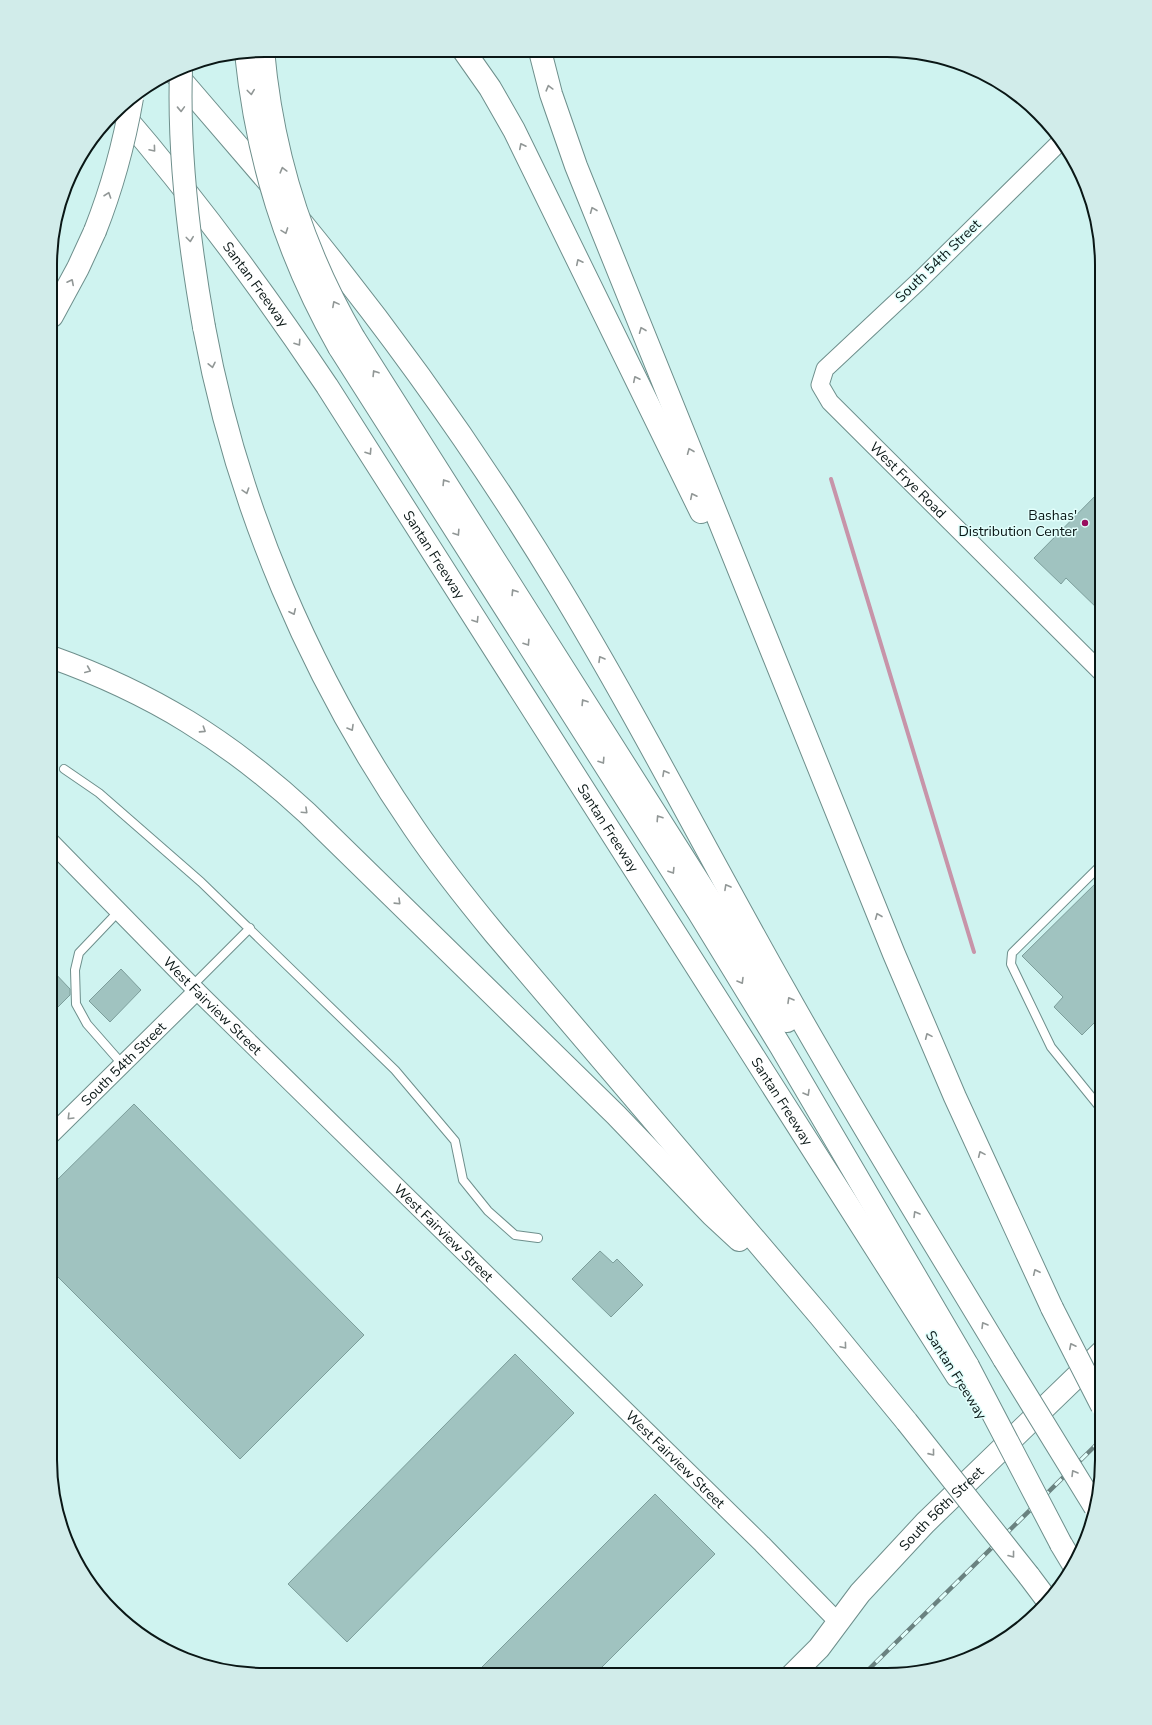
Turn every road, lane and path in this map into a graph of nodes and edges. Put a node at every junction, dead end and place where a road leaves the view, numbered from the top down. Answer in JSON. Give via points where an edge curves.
{"nodes":[{"id":1,"x":264,"y":57,"type":"edge"},
{"id":2,"x":468,"y":57,"type":"edge"},
{"id":3,"x":542,"y":57,"type":"edge"},
{"id":4,"x":247,"y":58,"type":"edge"},
{"id":5,"x":181,"y":75,"type":"edge"},
{"id":6,"x":177,"y":76,"type":"edge"},
{"id":7,"x":130,"y":107,"type":"edge"},
{"id":8,"x":122,"y":114,"type":"edge"},
{"id":9,"x":1057,"y":145,"type":"edge"},
{"id":10,"x":57,"y":307,"type":"edge"},
{"id":11,"x":346,"y":342,"type":"junction"},
{"id":12,"x":820,"y":385,"type":"joint"},
{"id":13,"x":757,"y":617,"type":"junction"},
{"id":14,"x":57,"y":659,"type":"edge"},
{"id":15,"x":1095,"y":667,"type":"edge"},
{"id":16,"x":64,"y":769,"type":"dead end"},
{"id":17,"x":57,"y":848,"type":"edge"},
{"id":18,"x":1095,"y":871,"type":"edge"},
{"id":19,"x":119,"y":911,"type":"junction"},
{"id":20,"x":250,"y":928,"type":"junction"},
{"id":21,"x":194,"y":989,"type":"junction"},
{"id":22,"x":122,"y":1065,"type":"junction"},
{"id":23,"x":1095,"y":1101,"type":"edge"},
{"id":24,"x":57,"y":1129,"type":"edge"},
{"id":25,"x":902,"y":1191,"type":"junction"},
{"id":26,"x":538,"y":1238,"type":"dead end"},
{"id":27,"x":820,"y":1316,"type":"junction"},
{"id":28,"x":1095,"y":1359,"type":"edge"},
{"id":29,"x":963,"y":1371,"type":"junction"},
{"id":30,"x":1095,"y":1392,"type":"edge"},
{"id":31,"x":1091,"y":1501,"type":"edge"},
{"id":32,"x":1070,"y":1559,"type":"edge"},
{"id":33,"x":1044,"y":1596,"type":"edge"},
{"id":34,"x":838,"y":1622,"type":"junction"},
{"id":35,"x":799,"y":1668,"type":"edge"}],
"edges":[{"from":11,"to":1,"type":"main road","one_way":true,"bridge":true,"via":[[295,209],[276,139]]},
{"from":13,"to":2,"type":"main road","one_way":true,"via":[[709,530],[514,130]]},
{"from":13,"to":3,"type":"main road","one_way":true,"via":[[576,166],[551,94]]},
{"from":4,"to":11,"type":"main road","one_way":true,"bridge":true,"via":[[253,111],[273,195],[301,273],[319,311]]},
{"from":5,"to":27,"type":"main road","one_way":true,"bridge":true,"via":[[183,148],[193,261],[216,385],[252,509],[280,583],[335,698],[387,787],[439,863]]},
{"from":25,"to":6,"type":"main road","one_way":true,"via":[[785,992],[604,663],[521,525],[448,416],[361,297],[245,153]]},
{"from":10,"to":7,"type":"main road","one_way":true,"bridge":true,"via":[[95,231],[111,188]]},
{"from":8,"to":29,"type":"main road","name":"Santan Freeway","one_way":true,"via":[[207,217],[269,300]]},
{"from":9,"to":12,"type":"street","name":"South 54th Street","via":[[825,369]]},
{"from":25,"to":11,"type":"main road","one_way":true,"via":[[773,1001],[686,860]]},
{"from":11,"to":29,"type":"main road","one_way":true,"via":[[781,1047]]},
{"from":12,"to":15,"type":"street","name":"West Frye Road","via":[[830,402]]},
{"from":30,"to":13,"type":"main road","one_way":true,"bridge":true,"via":[[1052,1308],[921,1019]]},
{"from":14,"to":27,"type":"main road","one_way":true,"via":[[108,679],[165,707],[213,736],[262,772],[616,1114],[712,1215]]},
{"from":16,"to":20,"type":"lane","via":[[99,793]]},
{"from":17,"to":19,"type":"street","name":"West Fairview Street"},
{"from":18,"to":23,"type":"lane","via":[[1012,954],[1011,964],[1051,1047]]},
{"from":19,"to":21,"type":"street","name":"West Fairview Street"},
{"from":19,"to":22,"type":"lane","via":[[79,953],[75,970],[76,1004],[87,1024]]},
{"from":20,"to":21,"type":"lane"},
{"from":20,"to":26,"type":"lane","via":[[395,1070],[455,1141],[463,1180],[488,1211],[516,1235]]},
{"from":21,"to":22,"type":"street","name":"South 54th Street"},
{"from":21,"to":34,"type":"street","name":"West Fairview Street","via":[[762,1544]]},
{"from":22,"to":24,"type":"street","name":"South 54th Street","one_way":true},
{"from":31,"to":25,"type":"main road","one_way":true,"bridge":true},
{"from":27,"to":33,"type":"main road","one_way":true,"bridge":true},
{"from":28,"to":34,"type":"main road","name":"South 56th Street","via":[[925,1523],[860,1593]]},
{"from":29,"to":32,"type":"main road","name":"Santan Freeway","bridge":true},
{"from":34,"to":35,"type":"main road","name":"South 56th Street","via":[[819,1648]]}]}
